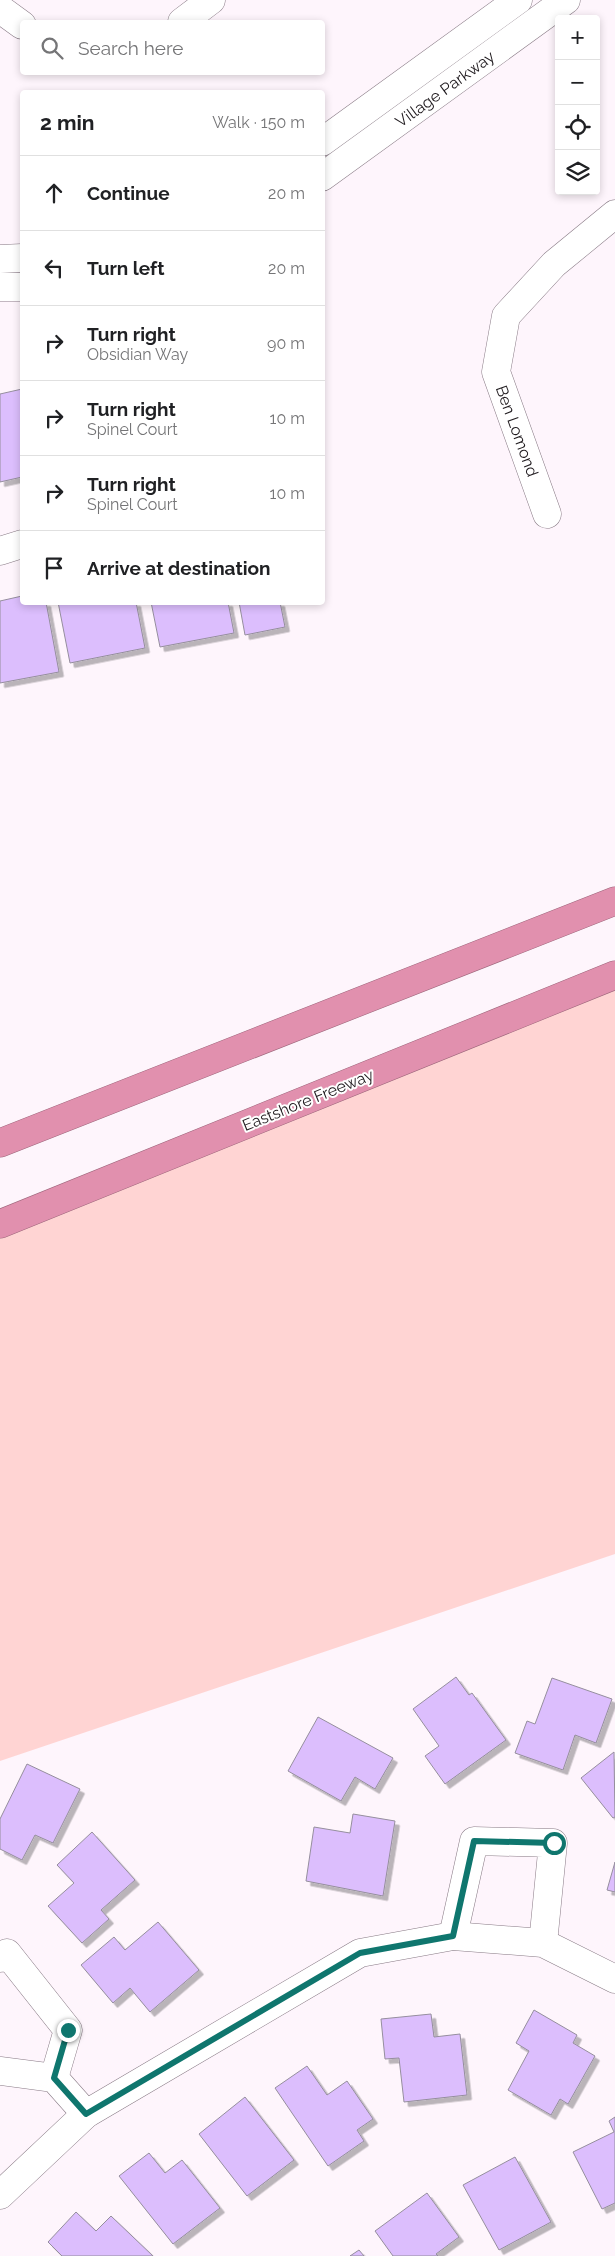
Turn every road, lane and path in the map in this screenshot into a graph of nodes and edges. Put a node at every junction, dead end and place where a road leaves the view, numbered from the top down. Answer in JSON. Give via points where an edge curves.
{"nodes":[{"id":1,"x":211,"y":0,"type":"edge"},
{"id":2,"x":518,"y":0,"type":"edge"},
{"id":3,"x":566,"y":0,"type":"edge"},
{"id":4,"x":0,"y":9,"type":"edge"},
{"id":5,"x":185,"y":20,"type":"edge"},
{"id":6,"x":20,"y":24,"type":"edge"},
{"id":7,"x":325,"y":140,"type":"edge"},
{"id":8,"x":325,"y":175,"type":"edge"},
{"id":9,"x":615,"y":214,"type":"edge"},
{"id":10,"x":20,"y":258,"type":"edge"},
{"id":11,"x":0,"y":259,"type":"edge"},
{"id":12,"x":0,"y":287,"type":"edge"},
{"id":13,"x":20,"y":287,"type":"edge"},
{"id":14,"x":547,"y":514,"type":"dead end"},
{"id":15,"x":20,"y":545,"type":"edge"},
{"id":16,"x":0,"y":551,"type":"edge"},
{"id":17,"x":615,"y":901,"type":"edge"},
{"id":18,"x":615,"y":975,"type":"edge"},
{"id":19,"x":0,"y":1143,"type":"edge"},
{"id":20,"x":0,"y":1224,"type":"edge"},
{"id":21,"x":453,"y":1936,"type":"junction"},
{"id":22,"x":543,"y":1943,"type":"junction"},
{"id":23,"x":0,"y":1958,"type":"edge"},
{"id":24,"x":615,"y":1979,"type":"edge"},
{"id":25,"x":0,"y":2072,"type":"edge"},
{"id":26,"x":54,"y":2078,"type":"junction"},
{"id":27,"x":86,"y":2114,"type":"junction"},
{"id":28,"x":0,"y":2195,"type":"edge"}],
"edges":[{"from":1,"to":5,"type":"street"},
{"from":2,"to":7,"type":"street","name":"Village Parkway"},
{"from":3,"to":8,"type":"street","name":"Village Parkway"},
{"from":4,"to":6,"type":"street"},
{"from":9,"to":14,"type":"street","name":"Ben Lomond","via":[[554,264],[506,316],[496,372]]},
{"from":10,"to":11,"type":"street"},
{"from":12,"to":13,"type":"street"},
{"from":15,"to":16,"type":"street"},
{"from":17,"to":19,"type":"highway"},
{"from":18,"to":20,"type":"highway","name":"Eastshore Freeway"},
{"from":21,"to":22,"type":"street"},
{"from":21,"to":22,"type":"street","via":[[474,1841],[554,1843]]},
{"from":21,"to":27,"type":"street","via":[[360,1953]]},
{"from":22,"to":24,"type":"street"},
{"from":23,"to":26,"type":"street","via":[[6,1953],[68,2030]]},
{"from":25,"to":26,"type":"street"},
{"from":26,"to":27,"type":"street"},
{"from":27,"to":28,"type":"street"}]}
